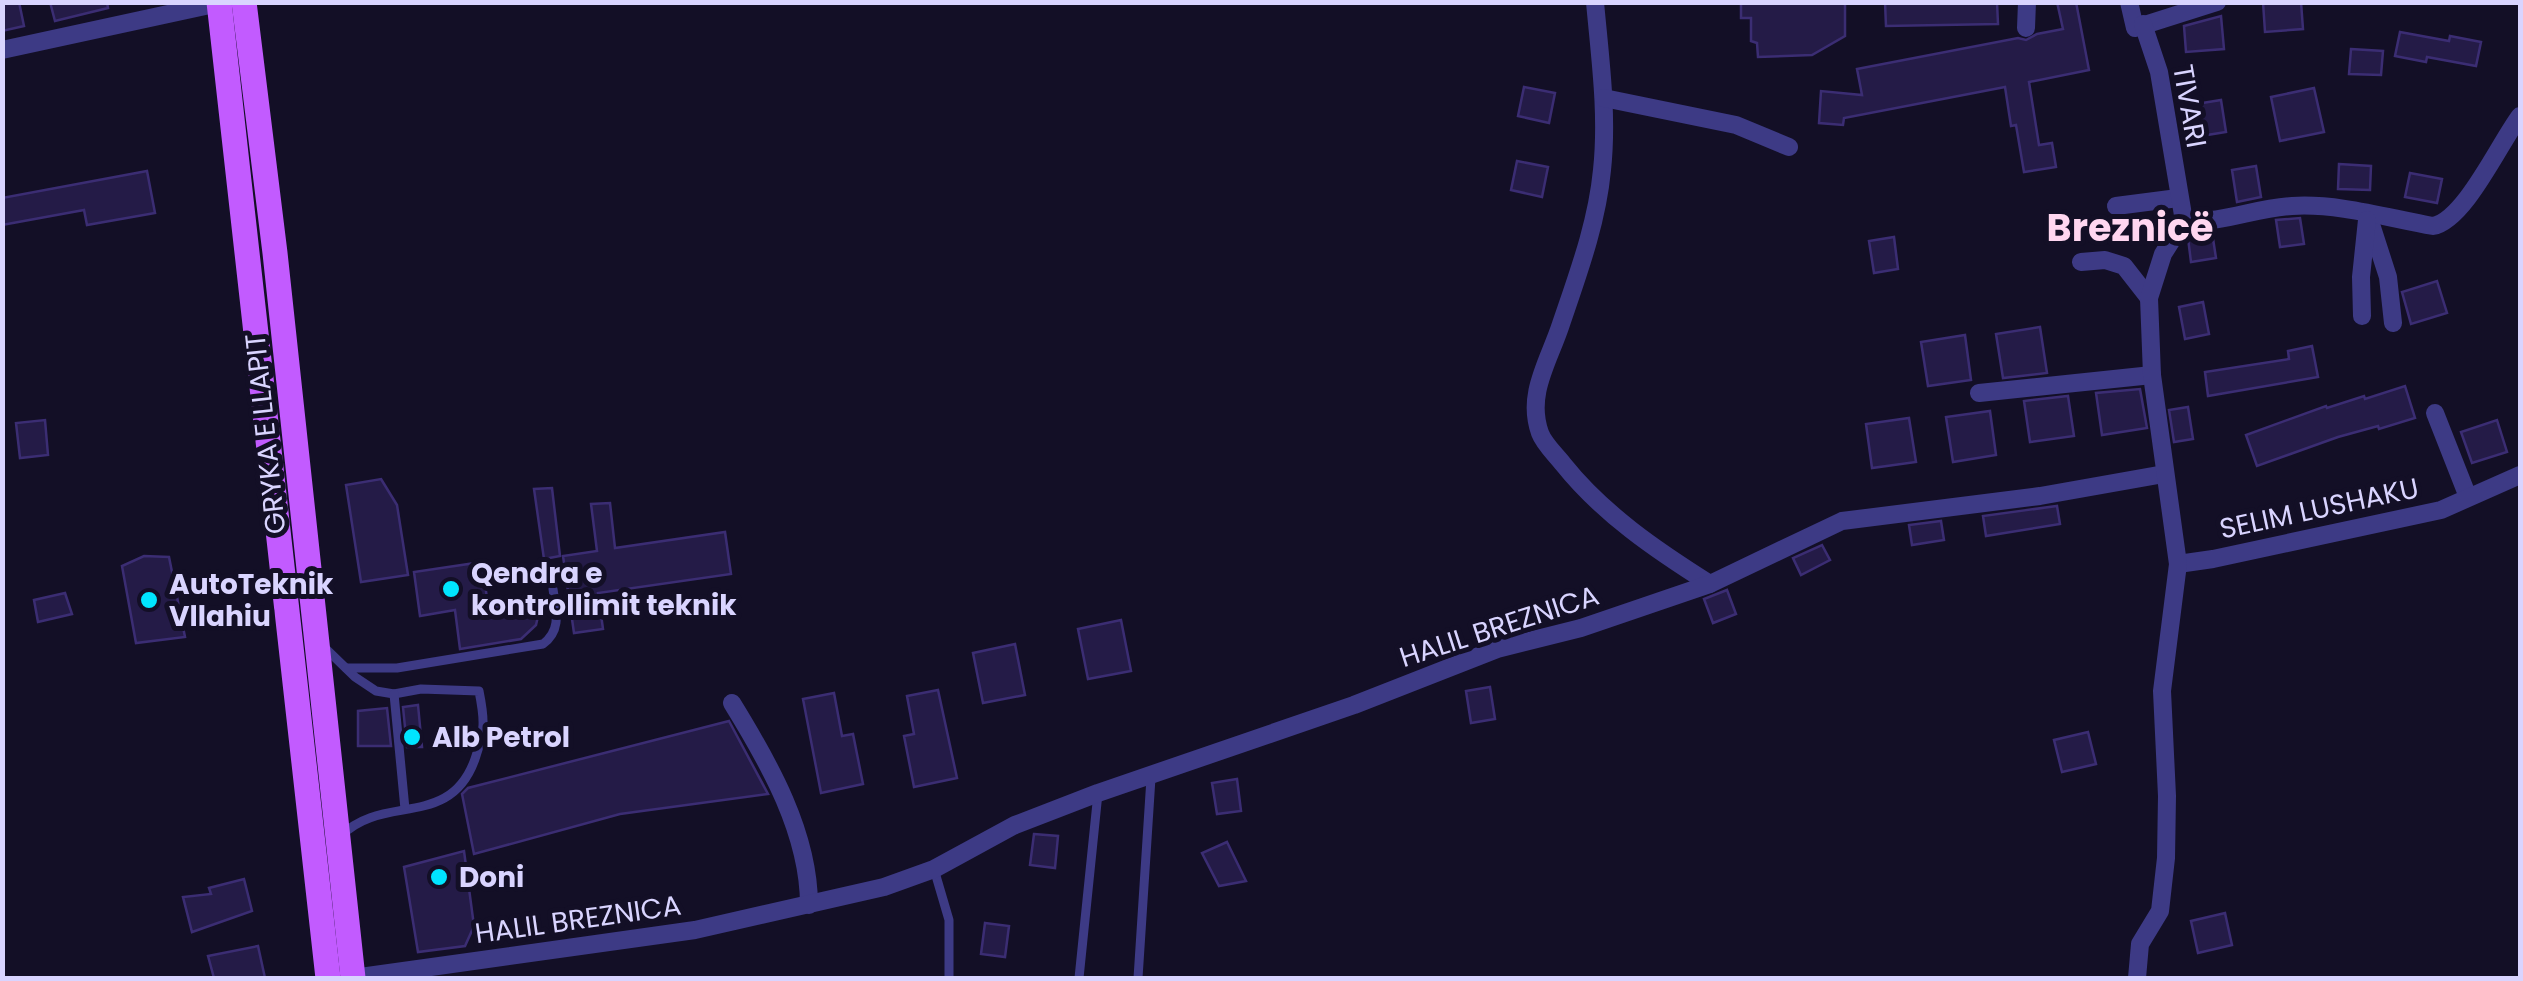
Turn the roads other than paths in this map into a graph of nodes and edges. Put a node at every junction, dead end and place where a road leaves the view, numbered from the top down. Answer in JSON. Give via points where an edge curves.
{"nodes":[{"id":1,"x":244,"y":2,"type":"edge"},
{"id":2,"x":1596,"y":2,"type":"edge"},
{"id":3,"x":2027,"y":2,"type":"edge"},
{"id":4,"x":2129,"y":2,"type":"edge"},
{"id":5,"x":2217,"y":2,"type":"edge"},
{"id":6,"x":219,"y":3,"type":"edge"},
{"id":7,"x":2143,"y":24,"type":"junction"},
{"id":8,"x":2026,"y":28,"type":"dead end"},
{"id":9,"x":2,"y":50,"type":"edge"},
{"id":10,"x":1604,"y":98,"type":"junction"},
{"id":11,"x":2520,"y":116,"type":"edge"},
{"id":12,"x":1789,"y":147,"type":"dead end"},
{"id":13,"x":2178,"y":198,"type":"junction"},
{"id":14,"x":2116,"y":206,"type":"dead end"},
{"id":15,"x":2368,"y":214,"type":"junction"},
{"id":16,"x":2184,"y":221,"type":"junction"},
{"id":17,"x":2081,"y":262,"type":"dead end"},
{"id":18,"x":2148,"y":298,"type":"junction"},
{"id":19,"x":2362,"y":316,"type":"dead end"},
{"id":20,"x":2394,"y":323,"type":"dead end"},
{"id":21,"x":2152,"y":375,"type":"junction"},
{"id":22,"x":1979,"y":394,"type":"dead end"},
{"id":23,"x":2435,"y":412,"type":"dead end"},
{"id":24,"x":2164,"y":474,"type":"junction"},
{"id":25,"x":2520,"y":475,"type":"edge"},
{"id":26,"x":2468,"y":497,"type":"junction"},
{"id":27,"x":2178,"y":564,"type":"junction"},
{"id":28,"x":1710,"y":584,"type":"junction"},
{"id":29,"x":554,"y":589,"type":"dead end"},
{"id":30,"x":318,"y":641,"type":"junction"},
{"id":31,"x":346,"y":668,"type":"junction"},
{"id":32,"x":394,"y":694,"type":"junction"},
{"id":33,"x":732,"y":703,"type":"dead end"},
{"id":34,"x":1150,"y":778,"type":"junction"},
{"id":35,"x":1098,"y":794,"type":"junction"},
{"id":36,"x":404,"y":808,"type":"junction"},
{"id":37,"x":339,"y":838,"type":"junction"},
{"id":38,"x":934,"y":869,"type":"junction"},
{"id":39,"x":809,"y":906,"type":"junction"},
{"id":40,"x":328,"y":978,"type":"edge"},
{"id":41,"x":353,"y":978,"type":"edge"},
{"id":42,"x":949,"y":978,"type":"edge"},
{"id":43,"x":1079,"y":978,"type":"edge"},
{"id":44,"x":1138,"y":978,"type":"edge"},
{"id":45,"x":2137,"y":978,"type":"edge"}],
"edges":[{"from":1,"to":30,"type":"main road","name":"GRYKA E LLAPIT"},
{"from":2,"to":10,"type":"street"},
{"from":3,"to":8,"type":"street"},
{"from":4,"to":7,"type":"street","name":"TIVARI","via":[[2135,28]]},
{"from":5,"to":7,"type":"street"},
{"from":6,"to":9,"type":"street","name":"GRYKA E LLAPIT"},
{"from":6,"to":40,"type":"main road","name":"GRYKA E LLAPIT"},
{"from":7,"to":13,"type":"street","name":"TIVARI","via":[[2159,72]]},
{"from":10,"to":12,"type":"street","via":[[1736,125]]},
{"from":10,"to":28,"type":"street","via":[[1602,171],[1589,237],[1538,381],[1541,436],[1617,518]]},
{"from":11,"to":15,"type":"street","via":[[2445,223]]},
{"from":13,"to":14,"type":"street"},
{"from":13,"to":16,"type":"street","name":"TIVARI"},
{"from":15,"to":16,"type":"street","via":[[2290,206]]},
{"from":15,"to":19,"type":"street"},
{"from":15,"to":20,"type":"street"},
{"from":16,"to":18,"type":"street","via":[[2163,254]]},
{"from":17,"to":18,"type":"street","via":[[2124,266]]},
{"from":18,"to":21,"type":"street"},
{"from":21,"to":22,"type":"street"},
{"from":21,"to":24,"type":"street"},
{"from":23,"to":26,"type":"street","name":"SELIM LUSHAKU"},
{"from":24,"to":27,"type":"street"},
{"from":24,"to":28,"type":"street","name":"HALIL BREZNICA","via":[[1842,521]]},
{"from":25,"to":26,"type":"street","name":"SELIM LUSHAKU"},
{"from":26,"to":27,"type":"street","name":"SELIM LUSHAKU","via":[[2441,510]]},
{"from":27,"to":45,"type":"street","via":[[2162,691],[2166,858],[2160,911],[2140,944]]},
{"from":28,"to":34,"type":"street","name":"HALIL BREZNICA","via":[[1497,649]]},
{"from":29,"to":31,"type":"lane","via":[[557,624],[543,644],[397,668]]},
{"from":30,"to":31,"type":"lane"},
{"from":30,"to":37,"type":"main road","name":"GRYKA E LLAPIT"},
{"from":31,"to":32,"type":"lane","via":[[376,691]]},
{"from":32,"to":36,"type":"lane"},
{"from":32,"to":36,"type":"lane","via":[[479,691],[486,726],[456,793],[440,803]]},
{"from":33,"to":39,"type":"street","via":[[775,776],[803,856]]},
{"from":34,"to":35,"type":"street","name":"HALIL BREZNICA"},
{"from":34,"to":44,"type":"lane"},
{"from":35,"to":38,"type":"street","name":"HALIL BREZNICA","via":[[1016,825]]},
{"from":35,"to":43,"type":"lane"},
{"from":36,"to":37,"type":"lane","via":[[351,826]]},
{"from":37,"to":41,"type":"main road","name":"GRYKA E LLAPIT"},
{"from":38,"to":39,"type":"street","name":"HALIL BREZNICA"},
{"from":38,"to":42,"type":"lane","via":[[949,920]]},
{"from":39,"to":41,"type":"street","name":"HALIL BREZNICA","via":[[695,930]]}]}
